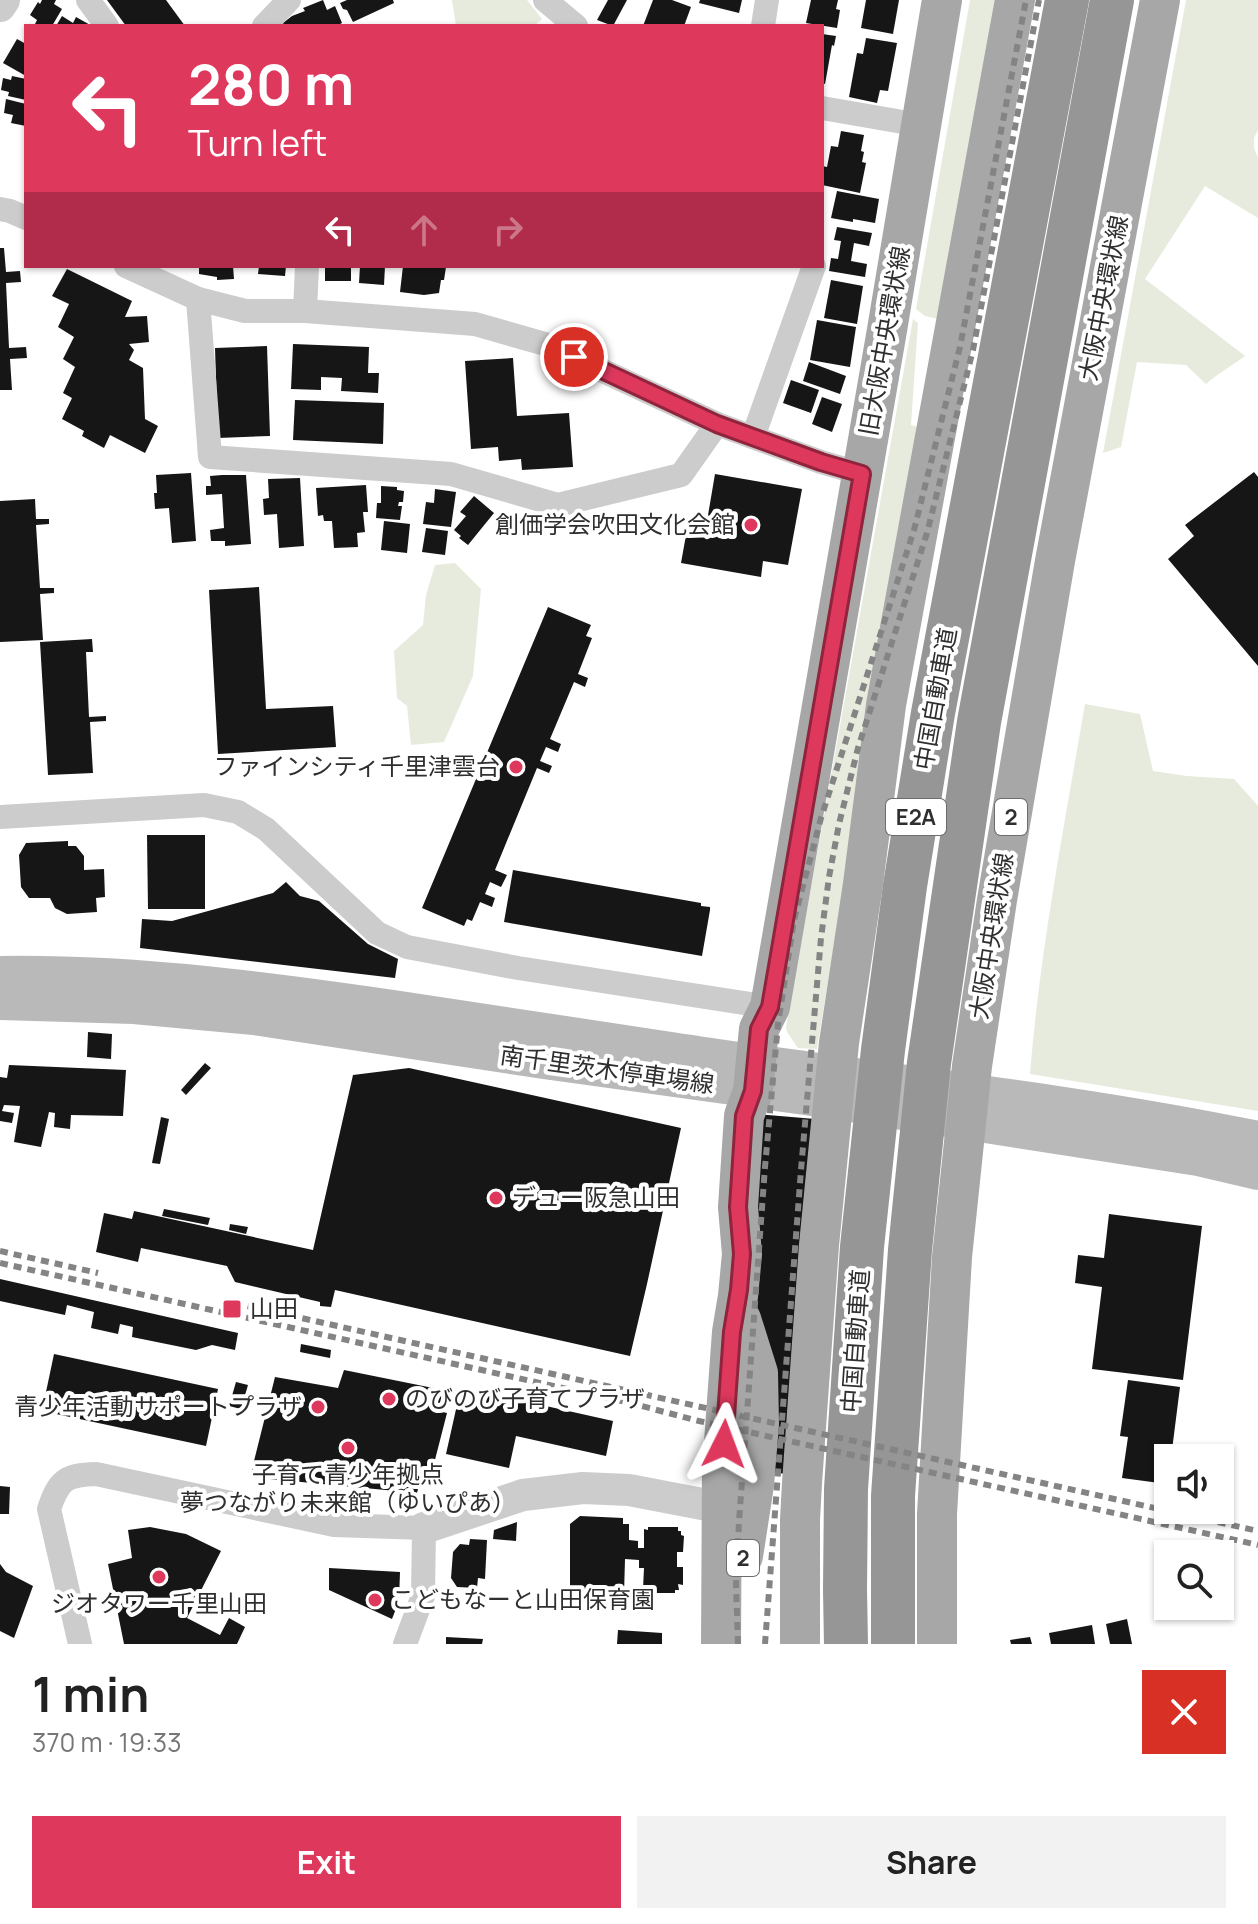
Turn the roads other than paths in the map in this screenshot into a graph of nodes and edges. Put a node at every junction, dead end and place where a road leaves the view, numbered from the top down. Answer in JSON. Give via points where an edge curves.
{"nodes":[{"id":1,"x":4,"y":0,"type":"edge"},
{"id":2,"x":88,"y":0,"type":"edge"},
{"id":3,"x":289,"y":0,"type":"edge"},
{"id":4,"x":545,"y":0,"type":"edge"},
{"id":5,"x":767,"y":0,"type":"edge"},
{"id":6,"x":942,"y":0,"type":"edge"},
{"id":7,"x":1015,"y":0,"type":"edge"},
{"id":8,"x":1067,"y":0,"type":"edge"},
{"id":9,"x":1112,"y":0,"type":"edge"},
{"id":10,"x":1160,"y":0,"type":"edge"},
{"id":11,"x":0,"y":6,"type":"edge"},
{"id":12,"x":106,"y":24,"type":"edge"},
{"id":13,"x":266,"y":24,"type":"edge"},
{"id":14,"x":574,"y":24,"type":"edge"},
{"id":15,"x":763,"y":24,"type":"edge"},
{"id":16,"x":824,"y":108,"type":"edge"},
{"id":17,"x":920,"y":125,"type":"junction"},
{"id":18,"x":0,"y":209,"type":"edge"},
{"id":19,"x":24,"y":217,"type":"edge"},
{"id":20,"x":130,"y":268,"type":"edge"},
{"id":21,"x":307,"y":268,"type":"edge"},
{"id":22,"x":813,"y":268,"type":"edge"},
{"id":23,"x":198,"y":299,"type":"junction"},
{"id":24,"x":305,"y":311,"type":"junction"},
{"id":25,"x":717,"y":424,"type":"junction"},
{"id":26,"x":753,"y":437,"type":"junction"},
{"id":27,"x":862,"y":474,"type":"junction"},
{"id":28,"x":0,"y":817,"type":"edge"},
{"id":29,"x":0,"y":974,"type":"edge"},
{"id":30,"x":0,"y":1002,"type":"edge"},
{"id":31,"x":770,"y":1007,"type":"junction"},
{"id":32,"x":754,"y":1076,"type":"junction"},
{"id":33,"x":1016,"y":1114,"type":"junction"},
{"id":34,"x":1258,"y":1139,"type":"edge"},
{"id":35,"x":1258,"y":1172,"type":"edge"},
{"id":36,"x":800,"y":1520,"type":"junction"},
{"id":37,"x":735,"y":1522,"type":"junction"},
{"id":38,"x":424,"y":1528,"type":"junction"},
{"id":39,"x":80,"y":1644,"type":"edge"},
{"id":40,"x":405,"y":1644,"type":"edge"},
{"id":41,"x":724,"y":1644,"type":"edge"},
{"id":42,"x":788,"y":1644,"type":"edge"},
{"id":43,"x":800,"y":1644,"type":"edge"},
{"id":44,"x":846,"y":1644,"type":"edge"},
{"id":45,"x":893,"y":1644,"type":"edge"},
{"id":46,"x":937,"y":1644,"type":"edge"}],
"edges":[{"from":1,"to":11,"type":"street"},
{"from":2,"to":12,"type":"street"},
{"from":3,"to":13,"type":"street"},
{"from":4,"to":14,"type":"street"},
{"from":5,"to":15,"type":"street"},
{"from":6,"to":17,"type":"main road","name":"旧大阪中央環状線","number":"2"},
{"from":7,"to":36,"type":"main road","number":"2","via":[[886,705],[839,1043]]},
{"from":8,"to":44,"type":"highway","name":"中国自動車道","number":"E2A","via":[[905,886],[862,1247],[846,1489]]},
{"from":9,"to":45,"type":"highway","name":"中国自動車道","number":"E2A","via":[[979,722],[929,1063],[893,1496]]},
{"from":10,"to":46,"type":"main road","name":"大阪中央環状線","number":"2","via":[[1049,591],[972,1066],[951,1272],[937,1514]]},
{"from":16,"to":17,"type":"street"},
{"from":17,"to":27,"type":"main road","name":"旧大阪中央環状線","number":"2"},
{"from":18,"to":19,"type":"street"},
{"from":20,"to":23,"type":"street"},
{"from":21,"to":24,"type":"street"},
{"from":22,"to":26,"type":"street"},
{"from":23,"to":24,"type":"street","via":[[245,311]]},
{"from":23,"to":25,"type":"street","via":[[210,457],[451,474],[558,505],[681,475]]},
{"from":24,"to":25,"type":"street","via":[[475,324],[545,344]]},
{"from":25,"to":26,"type":"street"},
{"from":26,"to":27,"type":"street"},
{"from":27,"to":31,"type":"main road","name":"旧大阪中央環状線","number":"2"},
{"from":28,"to":31,"type":"street","via":[[204,805],[238,812],[266,829],[377,933],[407,947]]},
{"from":29,"to":32,"type":"main road","name":"南千里茨木停車場線","via":[[138,979],[301,994],[727,1059]]},
{"from":30,"to":32,"type":"main road","name":"南千里茨木停車場線","via":[[254,1017]]},
{"from":31,"to":32,"type":"main road","name":"旧大阪中央環状線","number":"2","via":[[759,1029]]},
{"from":32,"to":33,"type":"main road","name":"南千里茨木停車場線"},
{"from":32,"to":37,"type":"main road","name":"旧大阪中央環状線","number":"2","via":[[744,1116],[738,1296],[758,1373],[759,1424],[754,1485]]},
{"from":33,"to":34,"type":"main road","name":"南千里茨木停車場線","via":[[1197,1126]]},
{"from":33,"to":35,"type":"main road","name":"南千里茨木停車場線"},
{"from":36,"to":42,"type":"main road","number":"2"},
{"from":36,"to":43,"type":"main road","number":"2"},
{"from":37,"to":38,"type":"street","via":[[629,1490],[583,1488],[523,1495]]},
{"from":37,"to":41,"type":"main road","name":"旧大阪中央環状線","number":"2"},
{"from":38,"to":39,"type":"street","via":[[334,1525],[96,1474],[75,1475],[56,1487],[49,1509]]},
{"from":38,"to":40,"type":"street","via":[[423,1596]]}]}
